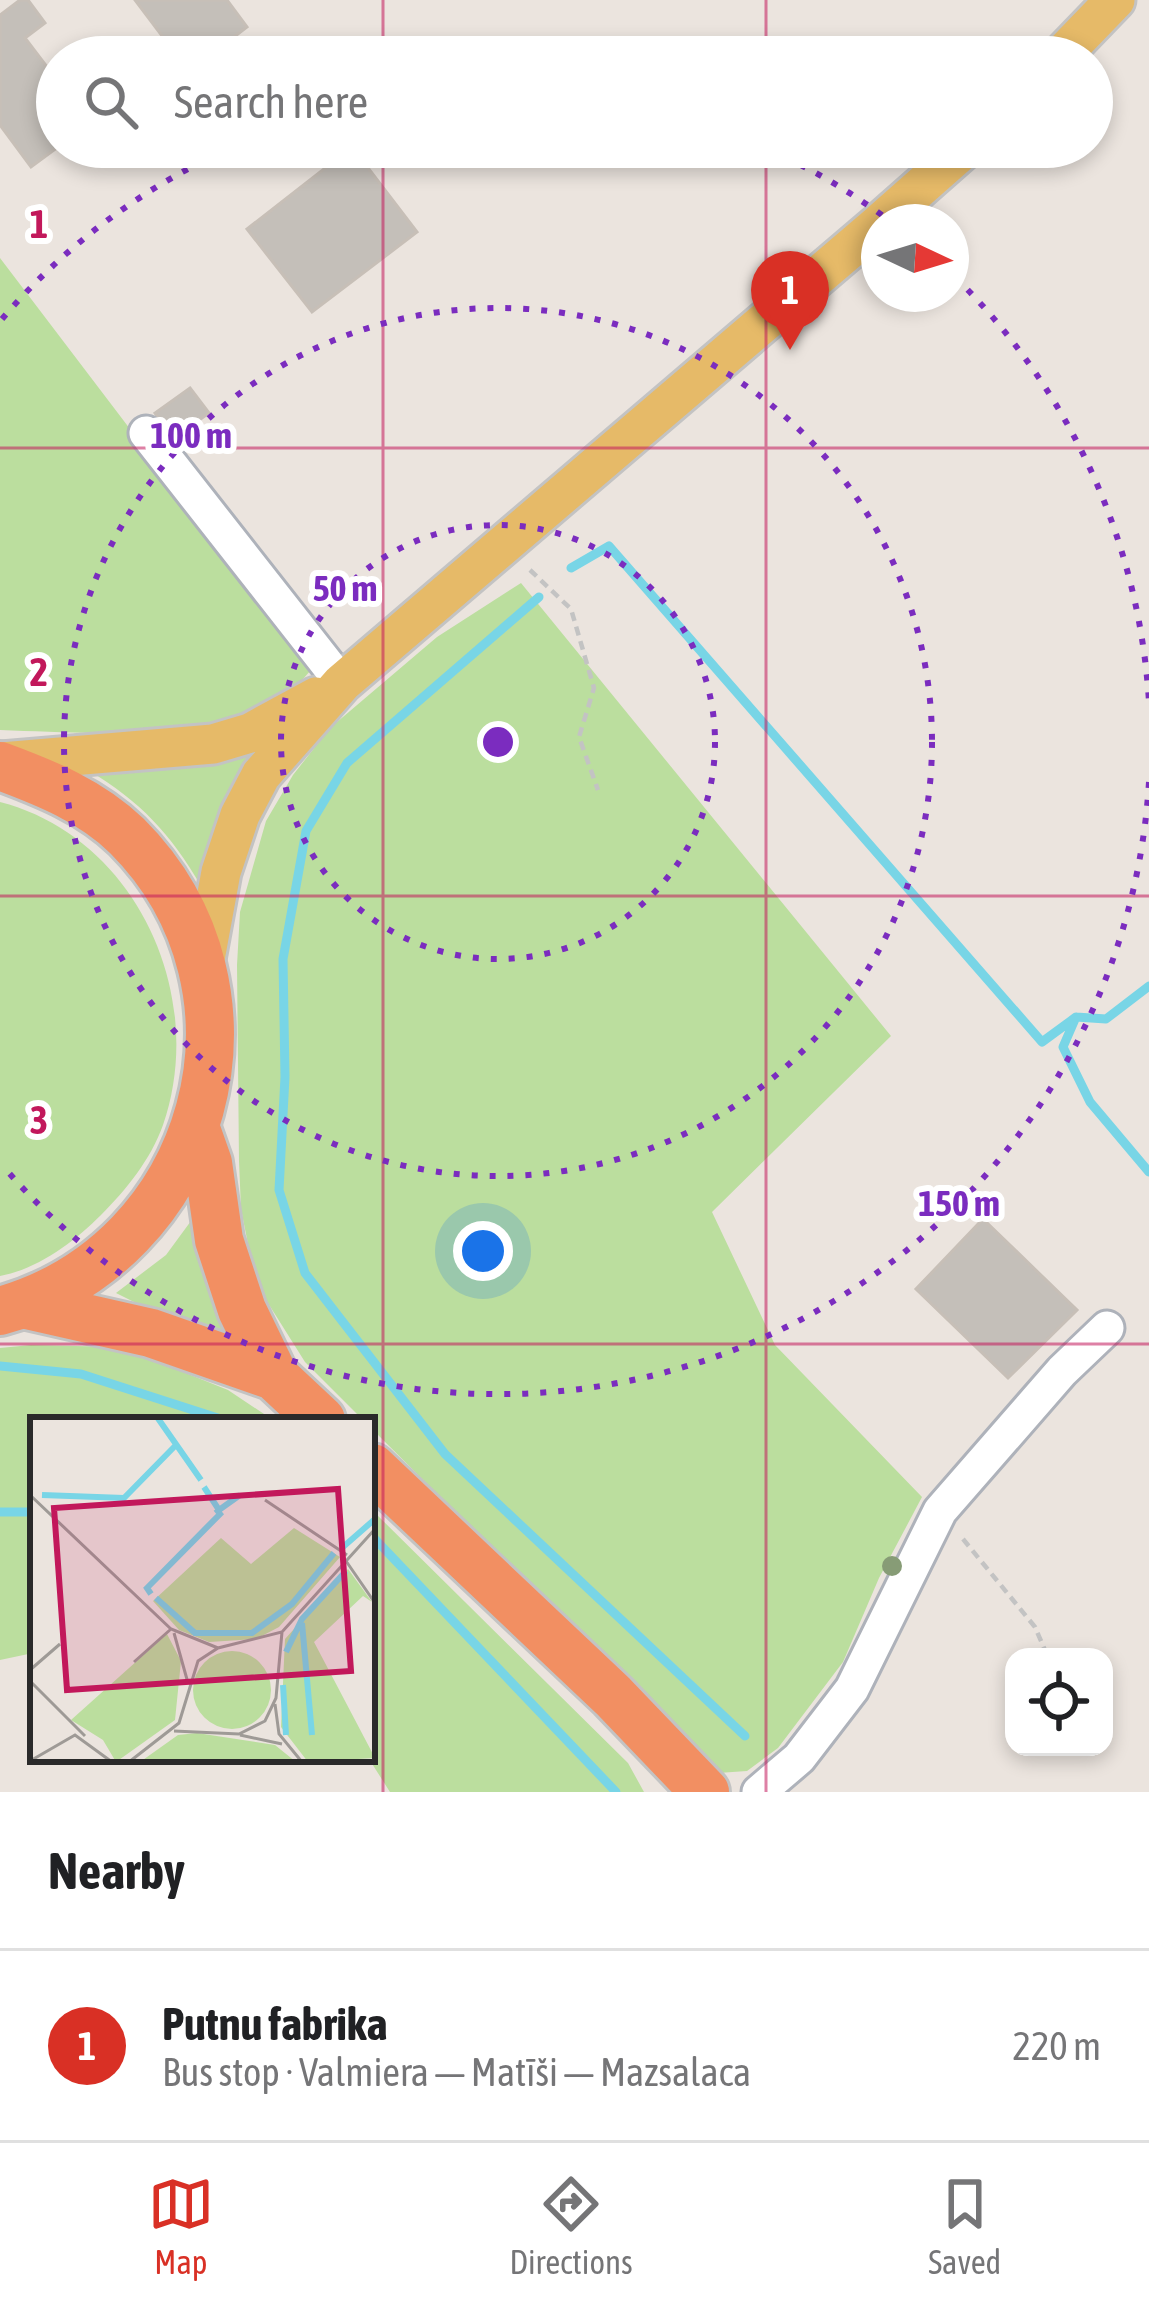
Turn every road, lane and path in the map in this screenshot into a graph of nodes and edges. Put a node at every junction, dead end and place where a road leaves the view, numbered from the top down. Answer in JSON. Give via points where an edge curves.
{"nodes":[{"id":1,"x":1115,"y":0,"type":"edge"},
{"id":2,"x":1080,"y":36,"type":"edge"},
{"id":3,"x":942,"y":168,"type":"edge"},
{"id":4,"x":902,"y":204,"type":"edge"},
{"id":5,"x":861,"y":239,"type":"edge"},
{"id":6,"x":146,"y":433,"type":"dead end"},
{"id":7,"x":504,"y":545,"type":"junction"},
{"id":8,"x":342,"y":683,"type":"junction"},
{"id":9,"x":0,"y":764,"type":"edge"},
{"id":10,"x":598,"y":790,"type":"dead end"},
{"id":11,"x":203,"y":970,"type":"junction"},
{"id":12,"x":196,"y":1129,"type":"junction"},
{"id":13,"x":11,"y":1308,"type":"edge"},
{"id":14,"x":1107,"y":1328,"type":"dead end"},
{"id":15,"x":274,"y":1376,"type":"junction"},
{"id":16,"x":318,"y":1417,"type":"edge"},
{"id":17,"x":375,"y":1471,"type":"edge"},
{"id":18,"x":940,"y":1511,"type":"junction"},
{"id":19,"x":1044,"y":1648,"type":"edge"},
{"id":20,"x":705,"y":1792,"type":"edge"},
{"id":21,"x":759,"y":1792,"type":"edge"}],
"edges":[{"from":1,"to":2,"type":"main road"},
{"from":3,"to":4,"type":"main road"},
{"from":5,"to":7,"type":"main road"},
{"from":6,"to":8,"type":"street"},
{"from":7,"to":8,"type":"main road"},
{"from":7,"to":10,"type":"path","via":[[571,609],[594,688],[579,737]]},
{"from":8,"to":9,"type":"main road","via":[[213,745]]},
{"from":8,"to":11,"type":"main road","via":[[261,775],[240,814]]},
{"from":9,"to":11,"type":"highway","via":[[64,790],[126,836],[174,897]]},
{"from":11,"to":12,"type":"highway","via":[[211,1023]]},
{"from":12,"to":13,"type":"highway","via":[[169,1187],[129,1237],[80,1277]]},
{"from":12,"to":15,"type":"highway","via":[[229,1276]]},
{"from":13,"to":15,"type":"highway","via":[[151,1333]]},
{"from":14,"to":18,"type":"street"},
{"from":15,"to":16,"type":"highway"},
{"from":17,"to":20,"type":"highway"},
{"from":18,"to":19,"type":"path"},
{"from":18,"to":21,"type":"street","via":[[852,1689],[799,1758]]}]}
